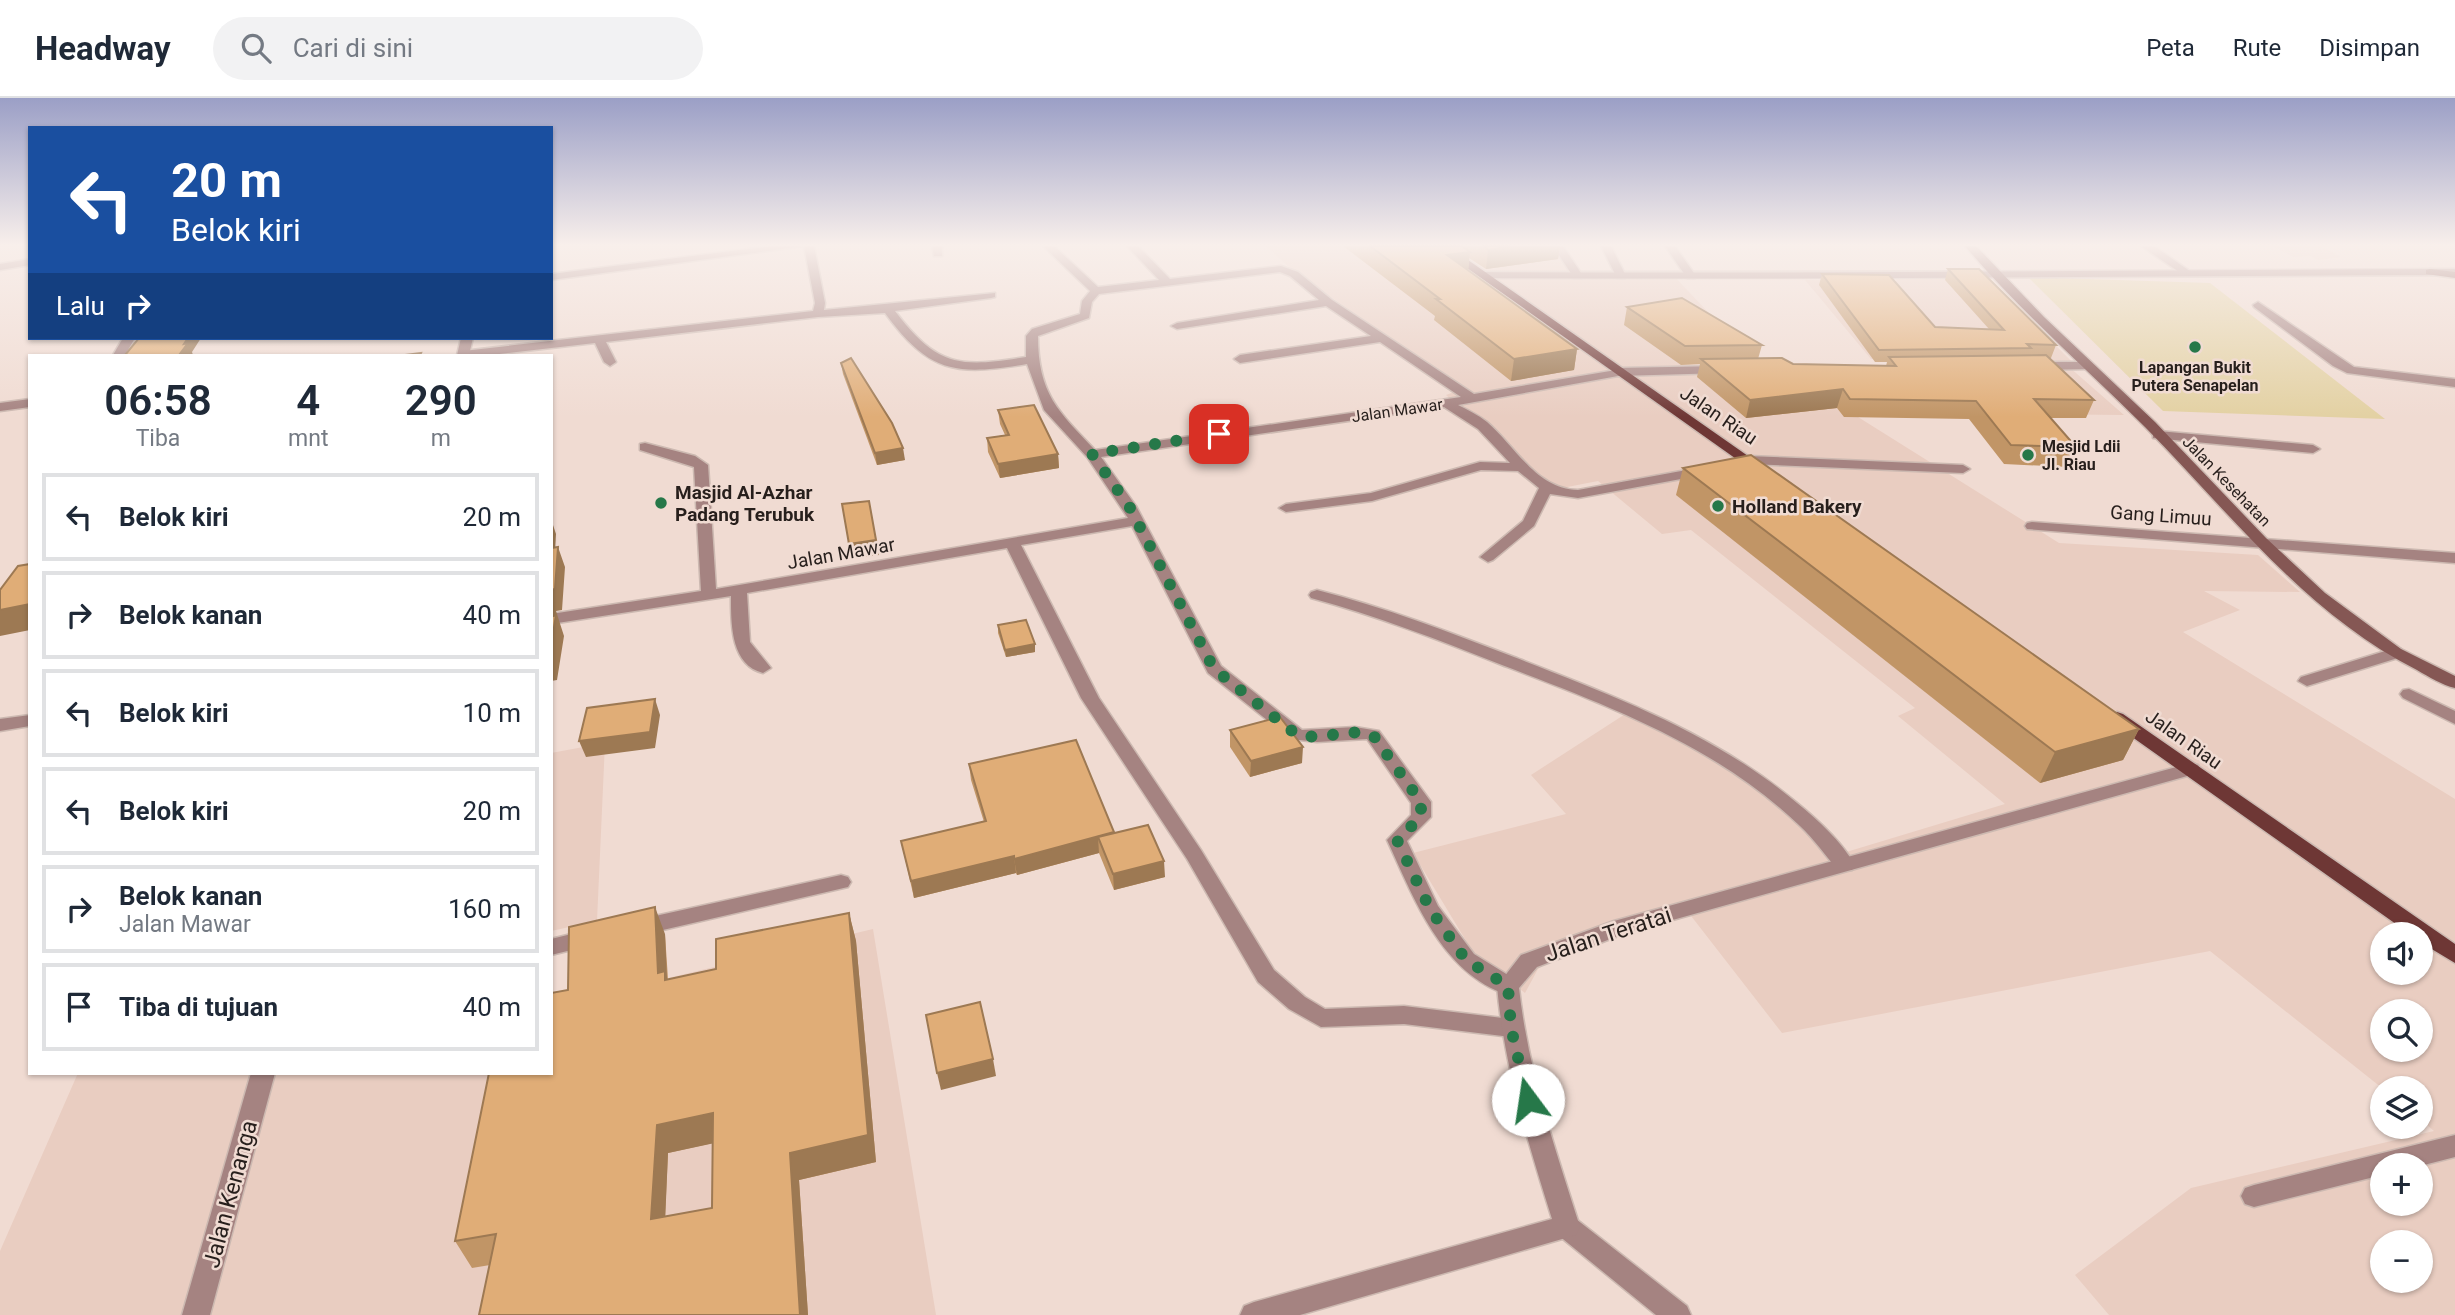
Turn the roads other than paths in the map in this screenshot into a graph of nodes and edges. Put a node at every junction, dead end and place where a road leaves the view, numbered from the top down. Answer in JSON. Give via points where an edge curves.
{"nodes":[{"id":1,"x":820,"y":303,"type":"edge"},
{"id":2,"x":934,"y":303,"type":"edge"},
{"id":3,"x":1087,"y":303,"type":"edge"},
{"id":4,"x":1323,"y":303,"type":"edge"},
{"id":5,"x":1329,"y":303,"type":"edge"},
{"id":6,"x":1521,"y":303,"type":"edge"},
{"id":7,"x":2026,"y":303,"type":"edge"},
{"id":8,"x":2258,"y":305,"type":"dead end"},
{"id":9,"x":888,"y":309,"type":"junction"},
{"id":10,"x":818,"y":314,"type":"junction"},
{"id":11,"x":1177,"y":326,"type":"dead end"},
{"id":12,"x":1382,"y":338,"type":"junction"},
{"id":13,"x":598,"y":340,"type":"junction"},
{"id":14,"x":472,"y":354,"type":"edge"},
{"id":15,"x":1240,"y":359,"type":"dead end"},
{"id":16,"x":1032,"y":360,"type":"junction"},
{"id":17,"x":610,"y":362,"type":"dead end"},
{"id":18,"x":2020,"y":366,"type":"edge"},
{"id":19,"x":2088,"y":366,"type":"junction"},
{"id":20,"x":1737,"y":370,"type":"edge"},
{"id":21,"x":1618,"y":372,"type":"junction"},
{"id":22,"x":2455,"y":383,"type":"edge"},
{"id":23,"x":1471,"y":398,"type":"junction"},
{"id":24,"x":1446,"y":402,"type":"junction"},
{"id":25,"x":28,"y":404,"type":"edge"},
{"id":26,"x":0,"y":407,"type":"edge"},
{"id":27,"x":2158,"y":435,"type":"junction"},
{"id":28,"x":645,"y":447,"type":"dead end"},
{"id":29,"x":2313,"y":449,"type":"dead end"},
{"id":30,"x":1092,"y":454,"type":"junction"},
{"id":31,"x":1748,"y":460,"type":"junction"},
{"id":32,"x":1524,"y":467,"type":"junction"},
{"id":33,"x":1964,"y":469,"type":"dead end"},
{"id":34,"x":1770,"y":476,"type":"edge"},
{"id":35,"x":1546,"y":488,"type":"junction"},
{"id":36,"x":1286,"y":508,"type":"dead end"},
{"id":37,"x":1136,"y":521,"type":"junction"},
{"id":38,"x":2032,"y":526,"type":"dead end"},
{"id":39,"x":2261,"y":541,"type":"junction"},
{"id":40,"x":1012,"y":543,"type":"junction"},
{"id":41,"x":1488,"y":557,"type":"dead end"},
{"id":42,"x":2455,"y":558,"type":"edge"},
{"id":43,"x":739,"y":590,"type":"junction"},
{"id":44,"x":709,"y":595,"type":"junction"},
{"id":45,"x":1317,"y":595,"type":"dead end"},
{"id":46,"x":553,"y":619,"type":"edge"},
{"id":47,"x":2395,"y":653,"type":"junction"},
{"id":48,"x":763,"y":667,"type":"dead end"},
{"id":49,"x":2307,"y":681,"type":"dead end"},
{"id":50,"x":2455,"y":683,"type":"edge"},
{"id":51,"x":2409,"y":694,"type":"dead end"},
{"id":52,"x":2100,"y":706,"type":"edge"},
{"id":53,"x":2455,"y":718,"type":"edge"},
{"id":54,"x":28,"y":720,"type":"edge"},
{"id":55,"x":0,"y":725,"type":"edge"},
{"id":56,"x":2191,"y":769,"type":"junction"},
{"id":57,"x":1845,"y":865,"type":"junction"},
{"id":58,"x":841,"y":883,"type":"dead end"},
{"id":59,"x":553,"y":947,"type":"edge"},
{"id":60,"x":2455,"y":955,"type":"edge"},
{"id":61,"x":1508,"y":986,"type":"junction"},
{"id":62,"x":1511,"y":1028,"type":"junction"},
{"id":63,"x":262,"y":1075,"type":"edge"},
{"id":64,"x":2455,"y":1146,"type":"edge"},
{"id":65,"x":2254,"y":1196,"type":"dead end"},
{"id":66,"x":1567,"y":1227,"type":"junction"},
{"id":67,"x":196,"y":1315,"type":"edge"},
{"id":68,"x":1254,"y":1315,"type":"edge"},
{"id":69,"x":1677,"y":1315,"type":"edge"}],
"edges":[{"from":1,"to":10,"type":"street"},
{"from":2,"to":9,"type":"street"},
{"from":3,"to":16,"type":"street","via":[[1086,316],[1033,332]]},
{"from":4,"to":11,"type":"street"},
{"from":5,"to":12,"type":"street"},
{"from":6,"to":21,"type":"main road","name":"Jalan Riau"},
{"from":7,"to":19,"type":"main road","name":"Jalan Kesehatan"},
{"from":8,"to":22,"type":"street","via":[[2351,370]]},
{"from":9,"to":10,"type":"street"},
{"from":9,"to":16,"type":"street","via":[[904,332],[952,366],[981,368]]},
{"from":10,"to":13,"type":"street"},
{"from":12,"to":15,"type":"street"},
{"from":12,"to":23,"type":"street"},
{"from":13,"to":14,"type":"street"},
{"from":13,"to":17,"type":"street"},
{"from":16,"to":30,"type":"street","via":[[1050,410]]},
{"from":18,"to":19,"type":"street"},
{"from":19,"to":27,"type":"main road","name":"Jalan Kesehatan"},
{"from":20,"to":21,"type":"street","name":"Jalan Mawar"},
{"from":21,"to":23,"type":"street","name":"Jalan Mawar"},
{"from":21,"to":31,"type":"main road","name":"Jalan Riau"},
{"from":23,"to":24,"type":"street","name":"Jalan Mawar"},
{"from":24,"to":30,"type":"street","name":"Jalan Mawar"},
{"from":24,"to":32,"type":"street","via":[[1481,425]]},
{"from":25,"to":26,"type":"street"},
{"from":27,"to":29,"type":"street"},
{"from":27,"to":39,"type":"main road","name":"Jalan Kesehatan"},
{"from":28,"to":44,"type":"street","via":[[701,465]]},
{"from":30,"to":37,"type":"street"},
{"from":31,"to":33,"type":"street"},
{"from":31,"to":34,"type":"main road","name":"Jalan Riau"},
{"from":31,"to":35,"type":"street","via":[[1571,495]]},
{"from":32,"to":35,"type":"street"},
{"from":32,"to":36,"type":"street","via":[[1480,466],[1373,497]]},
{"from":35,"to":41,"type":"street","via":[[1529,523]]},
{"from":37,"to":40,"type":"street","name":"Jalan Mawar"},
{"from":37,"to":61,"type":"street","via":[[1214,669],[1229,684],[1297,735],[1312,738],[1363,732],[1379,742],[1421,802],[1421,817],[1397,840],[1430,909],[1466,960]]},
{"from":38,"to":39,"type":"street","name":"Gang Limuu"},
{"from":39,"to":42,"type":"street","name":"Gang Limuu"},
{"from":39,"to":47,"type":"main road","name":"Jalan Kesehatan","via":[[2319,596]]},
{"from":40,"to":43,"type":"street","name":"Jalan Mawar"},
{"from":40,"to":62,"type":"street","via":[[1090,698],[1194,855],[1266,976],[1321,1017],[1404,1015]]},
{"from":43,"to":44,"type":"street","name":"Jalan Mawar"},
{"from":43,"to":48,"type":"street","via":[[740,643]]},
{"from":44,"to":46,"type":"street","name":"Jalan Mawar"},
{"from":45,"to":57,"type":"street","via":[[1378,611],[1585,690],[1667,728],[1739,769],[1802,817]]},
{"from":47,"to":49,"type":"street"},
{"from":47,"to":50,"type":"main road","name":"Jalan Kesehatan"},
{"from":51,"to":53,"type":"street"},
{"from":52,"to":56,"type":"main road","name":"Jalan Riau"},
{"from":54,"to":55,"type":"street"},
{"from":56,"to":57,"type":"street","name":"Jalan Teratai"},
{"from":56,"to":60,"type":"main road","name":"Jalan Riau"},
{"from":57,"to":61,"type":"street","name":"Jalan Teratai","via":[[1561,947],[1529,961]]},
{"from":58,"to":59,"type":"street"},
{"from":61,"to":62,"type":"street"},
{"from":62,"to":66,"type":"street"},
{"from":63,"to":67,"type":"street","name":"Jalan Kenanga"},
{"from":64,"to":65,"type":"street"},
{"from":66,"to":68,"type":"street"},
{"from":66,"to":69,"type":"street"}]}
